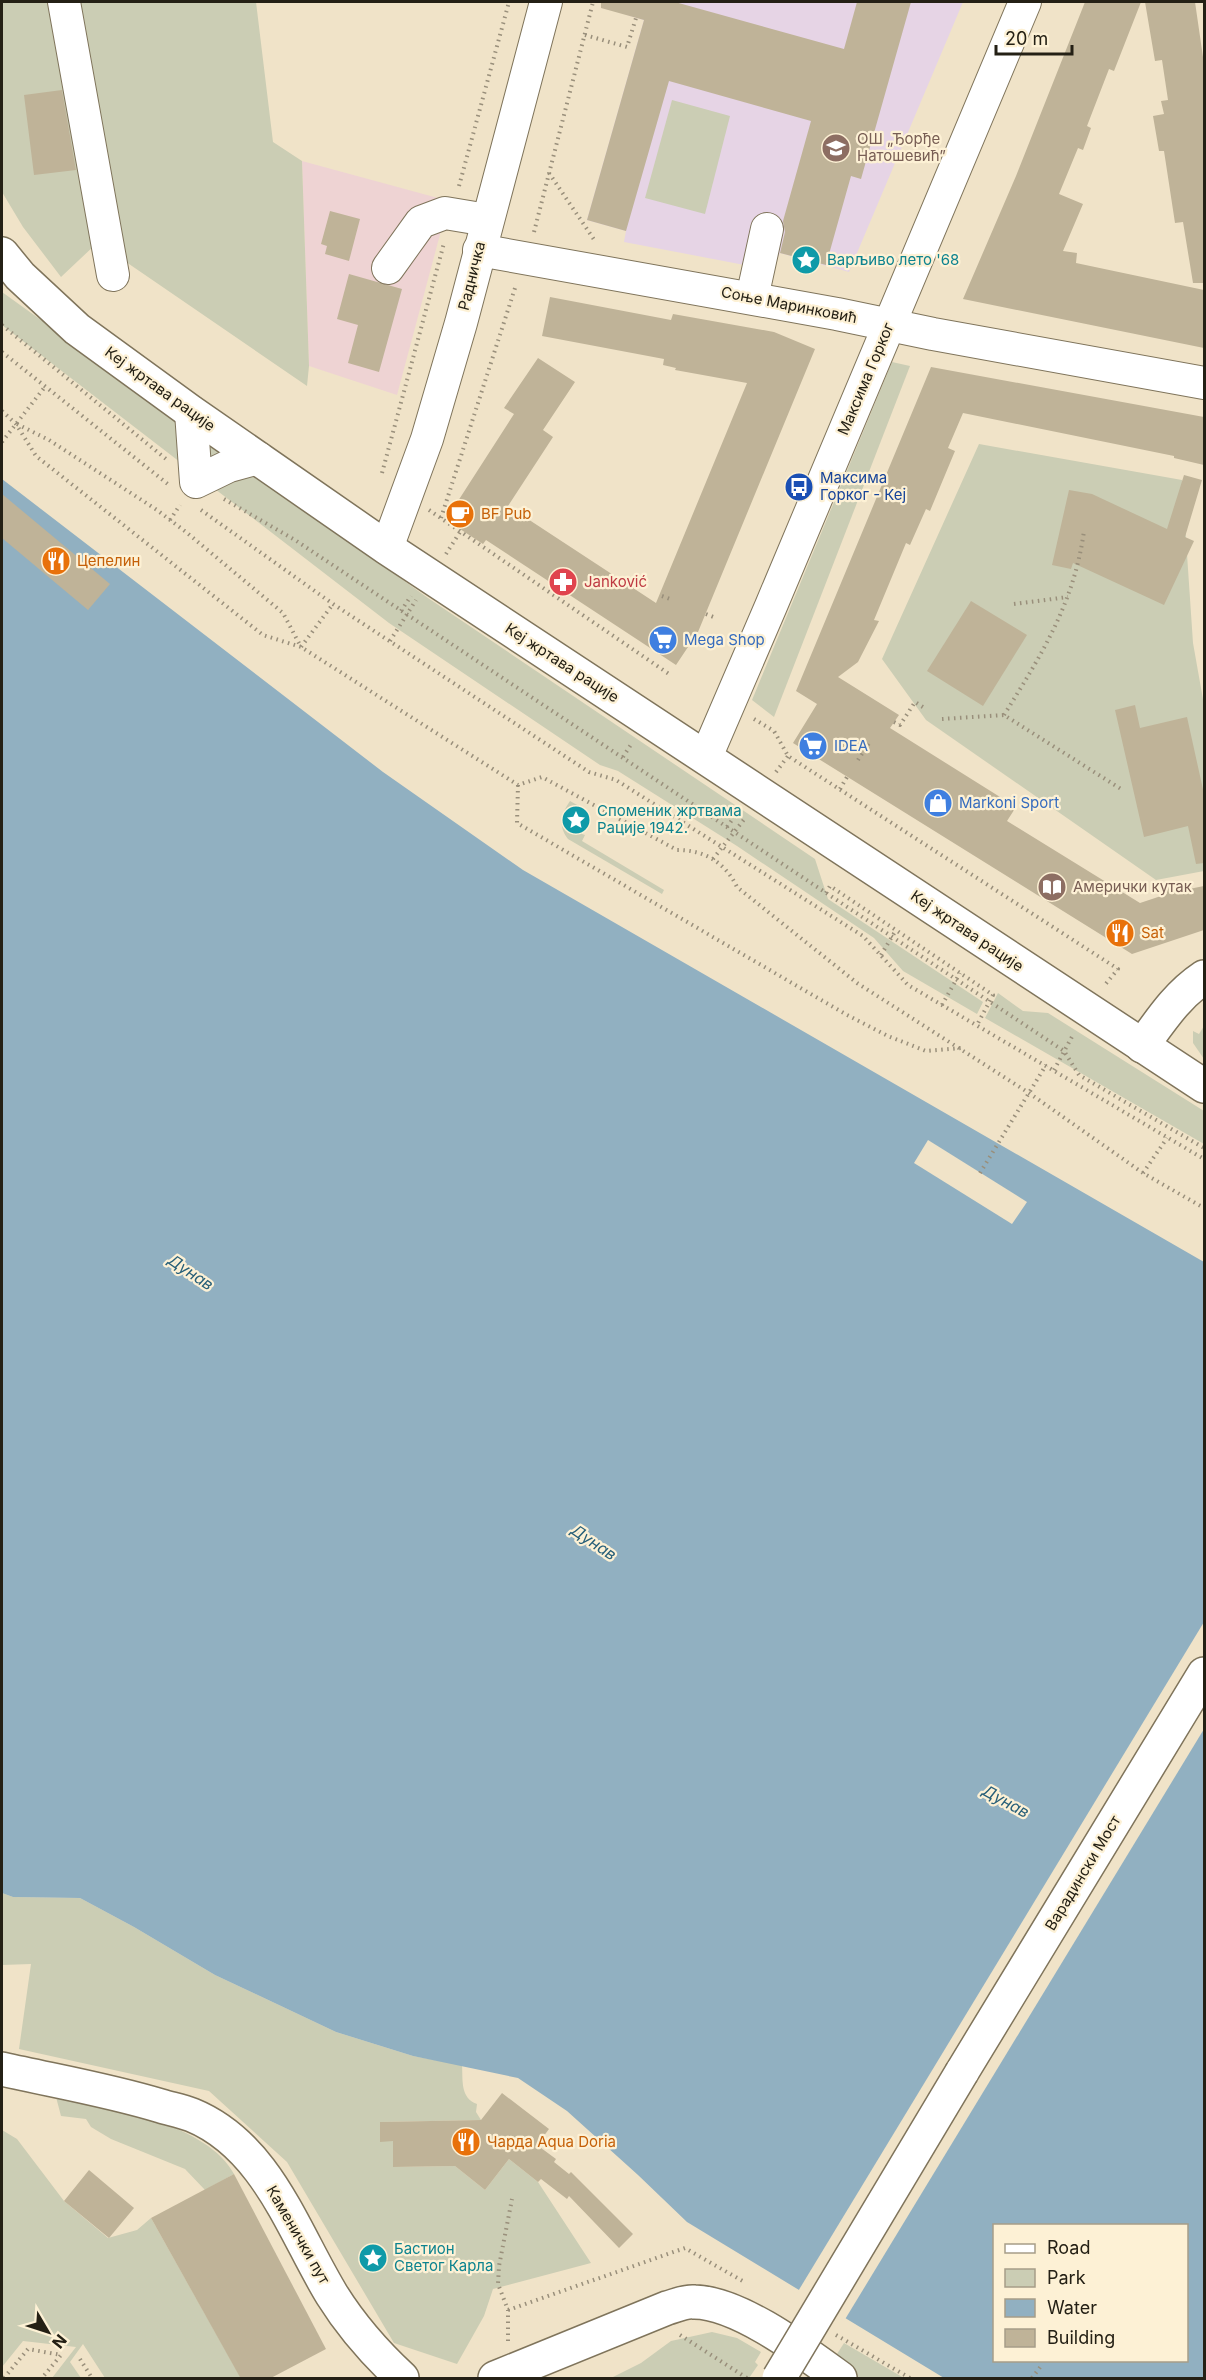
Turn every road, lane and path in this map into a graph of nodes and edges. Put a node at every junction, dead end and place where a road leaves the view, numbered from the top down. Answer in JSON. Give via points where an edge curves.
{"nodes":[{"id":1,"x":64,"y":2,"type":"edge"},
{"id":2,"x":546,"y":2,"type":"edge"},
{"id":3,"x":593,"y":2,"type":"edge"},
{"id":4,"x":1025,"y":2,"type":"edge"},
{"id":5,"x":636,"y":18,"type":"dead end"},
{"id":6,"x":585,"y":35,"type":"junction"},
{"id":7,"x":549,"y":172,"type":"junction"},
{"id":8,"x":767,"y":229,"type":"dead end"},
{"id":9,"x":534,"y":230,"type":"dead end"},
{"id":10,"x":483,"y":235,"type":"junction"},
{"id":11,"x":595,"y":242,"type":"dead end"},
{"id":12,"x":2,"y":254,"type":"edge"},
{"id":13,"x":388,"y":268,"type":"dead end"},
{"id":14,"x":113,"y":274,"type":"dead end"},
{"id":15,"x":517,"y":280,"type":"dead end"},
{"id":16,"x":2,"y":286,"type":"edge"},
{"id":17,"x":752,"y":298,"type":"junction"},
{"id":18,"x":2,"y":325,"type":"edge"},
{"id":19,"x":889,"y":325,"type":"junction"},
{"id":20,"x":77,"y":329,"type":"junction"},
{"id":21,"x":2,"y":352,"type":"edge"},
{"id":22,"x":1204,"y":383,"type":"edge"},
{"id":23,"x":44,"y":388,"type":"junction"},
{"id":24,"x":2,"y":411,"type":"edge"},
{"id":25,"x":191,"y":412,"type":"junction"},
{"id":26,"x":16,"y":424,"type":"junction"},
{"id":27,"x":2,"y":442,"type":"edge"},
{"id":28,"x":258,"y":458,"type":"junction"},
{"id":29,"x":188,"y":492,"type":"junction"},
{"id":30,"x":1084,"y":531,"type":"dead end"},
{"id":31,"x":460,"y":532,"type":"junction"},
{"id":32,"x":387,"y":548,"type":"junction"},
{"id":33,"x":446,"y":555,"type":"dead end"},
{"id":34,"x":662,"y":596,"type":"dead end"},
{"id":35,"x":418,"y":597,"type":"dead end"},
{"id":36,"x":1068,"y":597,"type":"junction"},
{"id":37,"x":673,"y":600,"type":"dead end"},
{"id":38,"x":333,"y":604,"type":"junction"},
{"id":39,"x":1014,"y":604,"type":"dead end"},
{"id":40,"x":706,"y":614,"type":"dead end"},
{"id":41,"x":407,"y":615,"type":"junction"},
{"id":42,"x":716,"y":618,"type":"dead end"},
{"id":43,"x":390,"y":642,"type":"junction"},
{"id":44,"x":301,"y":647,"type":"junction"},
{"id":45,"x":669,"y":674,"type":"dead end"},
{"id":46,"x":926,"y":710,"type":"dead end"},
{"id":47,"x":748,"y":715,"type":"dead end"},
{"id":48,"x":1004,"y":715,"type":"junction"},
{"id":49,"x":942,"y":719,"type":"dead end"},
{"id":50,"x":894,"y":722,"type":"dead end"},
{"id":51,"x":871,"y":740,"type":"dead end"},
{"id":52,"x":706,"y":756,"type":"junction"},
{"id":53,"x":788,"y":756,"type":"junction"},
{"id":54,"x":858,"y":760,"type":"dead end"},
{"id":55,"x":774,"y":774,"type":"dead end"},
{"id":56,"x":847,"y":777,"type":"dead end"},
{"id":57,"x":518,"y":785,"type":"junction"},
{"id":58,"x":840,"y":789,"type":"junction"},
{"id":59,"x":1121,"y":789,"type":"dead end"},
{"id":60,"x":749,"y":815,"type":"dead end"},
{"id":61,"x":734,"y":832,"type":"junction"},
{"id":62,"x":722,"y":846,"type":"junction"},
{"id":63,"x":713,"y":859,"type":"junction"},
{"id":64,"x":826,"y":893,"type":"junction"},
{"id":65,"x":896,"y":930,"type":"junction"},
{"id":66,"x":892,"y":937,"type":"junction"},
{"id":67,"x":881,"y":955,"type":"junction"},
{"id":68,"x":1118,"y":969,"type":"dead end"},
{"id":69,"x":960,"y":973,"type":"junction"},
{"id":70,"x":1204,"y":977,"type":"edge"},
{"id":71,"x":956,"y":980,"type":"junction"},
{"id":72,"x":989,"y":1002,"type":"junction"},
{"id":73,"x":942,"y":1005,"type":"junction"},
{"id":74,"x":977,"y":1025,"type":"junction"},
{"id":75,"x":1142,"y":1046,"type":"junction"},
{"id":76,"x":961,"y":1048,"type":"junction"},
{"id":77,"x":1064,"y":1051,"type":"junction"},
{"id":78,"x":1046,"y":1065,"type":"junction"},
{"id":79,"x":1054,"y":1071,"type":"junction"},
{"id":80,"x":1204,"y":1086,"type":"edge"},
{"id":81,"x":1029,"y":1093,"type":"junction"},
{"id":82,"x":1167,"y":1138,"type":"junction"},
{"id":83,"x":1204,"y":1148,"type":"edge"},
{"id":84,"x":1204,"y":1159,"type":"edge"},
{"id":85,"x":980,"y":1173,"type":"dead end"},
{"id":86,"x":1143,"y":1173,"type":"junction"},
{"id":87,"x":1204,"y":1208,"type":"edge"},
{"id":88,"x":1204,"y":1674,"type":"edge"},
{"id":89,"x":2,"y":2069,"type":"edge"},
{"id":90,"x":512,"y":2199,"type":"dead end"},
{"id":91,"x":508,"y":2310,"type":"dead end"},
{"id":92,"x":673,"y":2330,"type":"dead end"},
{"id":93,"x":80,"y":2359,"type":"dead end"},
{"id":94,"x":1041,"y":2366,"type":"dead end"},
{"id":95,"x":779,"y":2378,"type":"edge"},
{"id":96,"x":4,"y":2379,"type":"edge"},
{"id":97,"x":42,"y":2379,"type":"edge"},
{"id":98,"x":92,"y":2379,"type":"edge"},
{"id":99,"x":402,"y":2379,"type":"edge"},
{"id":100,"x":495,"y":2379,"type":"edge"},
{"id":101,"x":747,"y":2379,"type":"edge"},
{"id":102,"x":840,"y":2379,"type":"edge"},
{"id":103,"x":1032,"y":2379,"type":"edge"}],
"edges":[{"from":1,"to":14,"type":"street"},
{"from":2,"to":10,"type":"street","name":"Радничка"},
{"from":3,"to":6,"type":"path"},
{"from":4,"to":19,"type":"street","name":"Максима Горког"},
{"from":5,"to":6,"type":"path","via":[[627,47]]},
{"from":6,"to":7,"type":"path"},
{"from":7,"to":9,"type":"path"},
{"from":7,"to":11,"type":"path"},
{"from":8,"to":17,"type":"street"},
{"from":10,"to":13,"type":"street","name":"Соње Маринковић","via":[[445,213],[420,222]]},
{"from":10,"to":17,"type":"street","name":"Соње Маринковић"},
{"from":10,"to":32,"type":"street","name":"Радничка","via":[[427,439]]},
{"from":12,"to":20,"type":"main road","name":"Кеј жртава рације"},
{"from":15,"to":31,"type":"path","via":[[441,518]]},
{"from":16,"to":20,"type":"main road"},
{"from":17,"to":19,"type":"street","name":"Соње Маринковић"},
{"from":18,"to":29,"type":"path"},
{"from":19,"to":22,"type":"street","name":"Соње Маринковић"},
{"from":19,"to":52,"type":"street","name":"Максима Горког"},
{"from":20,"to":25,"type":"main road","name":"Кеј жртава рације"},
{"from":21,"to":23,"type":"path"},
{"from":23,"to":26,"type":"path"},
{"from":23,"to":29,"type":"path"},
{"from":24,"to":26,"type":"path"},
{"from":25,"to":28,"type":"main road","name":"Кеј жртава рације"},
{"from":25,"to":29,"type":"street"},
{"from":26,"to":27,"type":"path"},
{"from":26,"to":44,"type":"path","via":[[50,440],[158,510],[283,613]]},
{"from":26,"to":44,"type":"path","via":[[36,456],[262,635]]},
{"from":28,"to":29,"type":"street","via":[[229,466]]},
{"from":28,"to":32,"type":"main road","name":"Кеј жртава рације"},
{"from":29,"to":38,"type":"path"},
{"from":29,"to":41,"type":"path","via":[[295,540]]},
{"from":30,"to":36,"type":"path","via":[[1079,565]]},
{"from":31,"to":33,"type":"path"},
{"from":31,"to":45,"type":"path"},
{"from":32,"to":52,"type":"main road","name":"Кеј жртава рације"},
{"from":34,"to":37,"type":"path"},
{"from":35,"to":41,"type":"path"},
{"from":36,"to":39,"type":"path"},
{"from":36,"to":48,"type":"path","via":[[1038,661]]},
{"from":38,"to":43,"type":"path"},
{"from":38,"to":44,"type":"path"},
{"from":40,"to":42,"type":"path"},
{"from":41,"to":43,"type":"path"},
{"from":41,"to":61,"type":"path"},
{"from":43,"to":62,"type":"path","via":[[589,772],[616,780]]},
{"from":44,"to":57,"type":"path"},
{"from":46,"to":50,"type":"path","via":[[915,702],[900,725]]},
{"from":47,"to":53,"type":"path","via":[[774,731]]},
{"from":48,"to":49,"type":"path"},
{"from":48,"to":59,"type":"path"},
{"from":51,"to":54,"type":"path"},
{"from":52,"to":75,"type":"main road","name":"Кеј жртава рације"},
{"from":53,"to":55,"type":"path"},
{"from":53,"to":58,"type":"path"},
{"from":56,"to":58,"type":"path"},
{"from":57,"to":63,"type":"path","via":[[542,777],[677,850]]},
{"from":57,"to":76,"type":"path","via":[[517,823],[888,1036],[926,1051]]},
{"from":58,"to":68,"type":"path"},
{"from":60,"to":61,"type":"path"},
{"from":61,"to":62,"type":"path"},
{"from":61,"to":64,"type":"path"},
{"from":62,"to":63,"type":"path"},
{"from":62,"to":67,"type":"path","via":[[862,936]]},
{"from":63,"to":76,"type":"path","via":[[729,873],[737,887],[857,983]]},
{"from":64,"to":65,"type":"path","via":[[830,886]]},
{"from":64,"to":66,"type":"path"},
{"from":65,"to":66,"type":"path"},
{"from":65,"to":69,"type":"path"},
{"from":66,"to":67,"type":"path"},
{"from":66,"to":71,"type":"path"},
{"from":67,"to":73,"type":"path","via":[[908,985]]},
{"from":69,"to":71,"type":"path"},
{"from":69,"to":72,"type":"path","via":[[993,995]]},
{"from":70,"to":75,"type":"main road","via":[[1172,1004]]},
{"from":71,"to":72,"type":"path"},
{"from":71,"to":73,"type":"path"},
{"from":72,"to":74,"type":"path"},
{"from":72,"to":77,"type":"path"},
{"from":73,"to":74,"type":"path"},
{"from":74,"to":78,"type":"path"},
{"from":75,"to":80,"type":"main road","name":"Кеј жртава рације"},
{"from":76,"to":81,"type":"path"},
{"from":77,"to":79,"type":"path"},
{"from":77,"to":83,"type":"path","via":[[1079,1075]]},
{"from":78,"to":79,"type":"path"},
{"from":78,"to":81,"type":"path"},
{"from":79,"to":82,"type":"path"},
{"from":81,"to":85,"type":"path"},
{"from":81,"to":86,"type":"path"},
{"from":82,"to":84,"type":"path"},
{"from":82,"to":86,"type":"path"},
{"from":86,"to":87,"type":"path"},
{"from":88,"to":95,"type":"main road","name":"Варадински Мост","bridge":true},
{"from":89,"to":99,"type":"main road","name":"Каменички пут","via":[[192,2115],[240,2148],[278,2196],[350,2323]]},
{"from":90,"to":91,"type":"path","via":[[498,2284]]},
{"from":92,"to":101,"type":"path"},
{"from":93,"to":98,"type":"path"},
{"from":94,"to":103,"type":"path"},
{"from":96,"to":97,"type":"path","via":[[28,2349],[61,2355]]},
{"from":100,"to":102,"type":"main road","via":[[692,2301],[737,2311]]}]}
